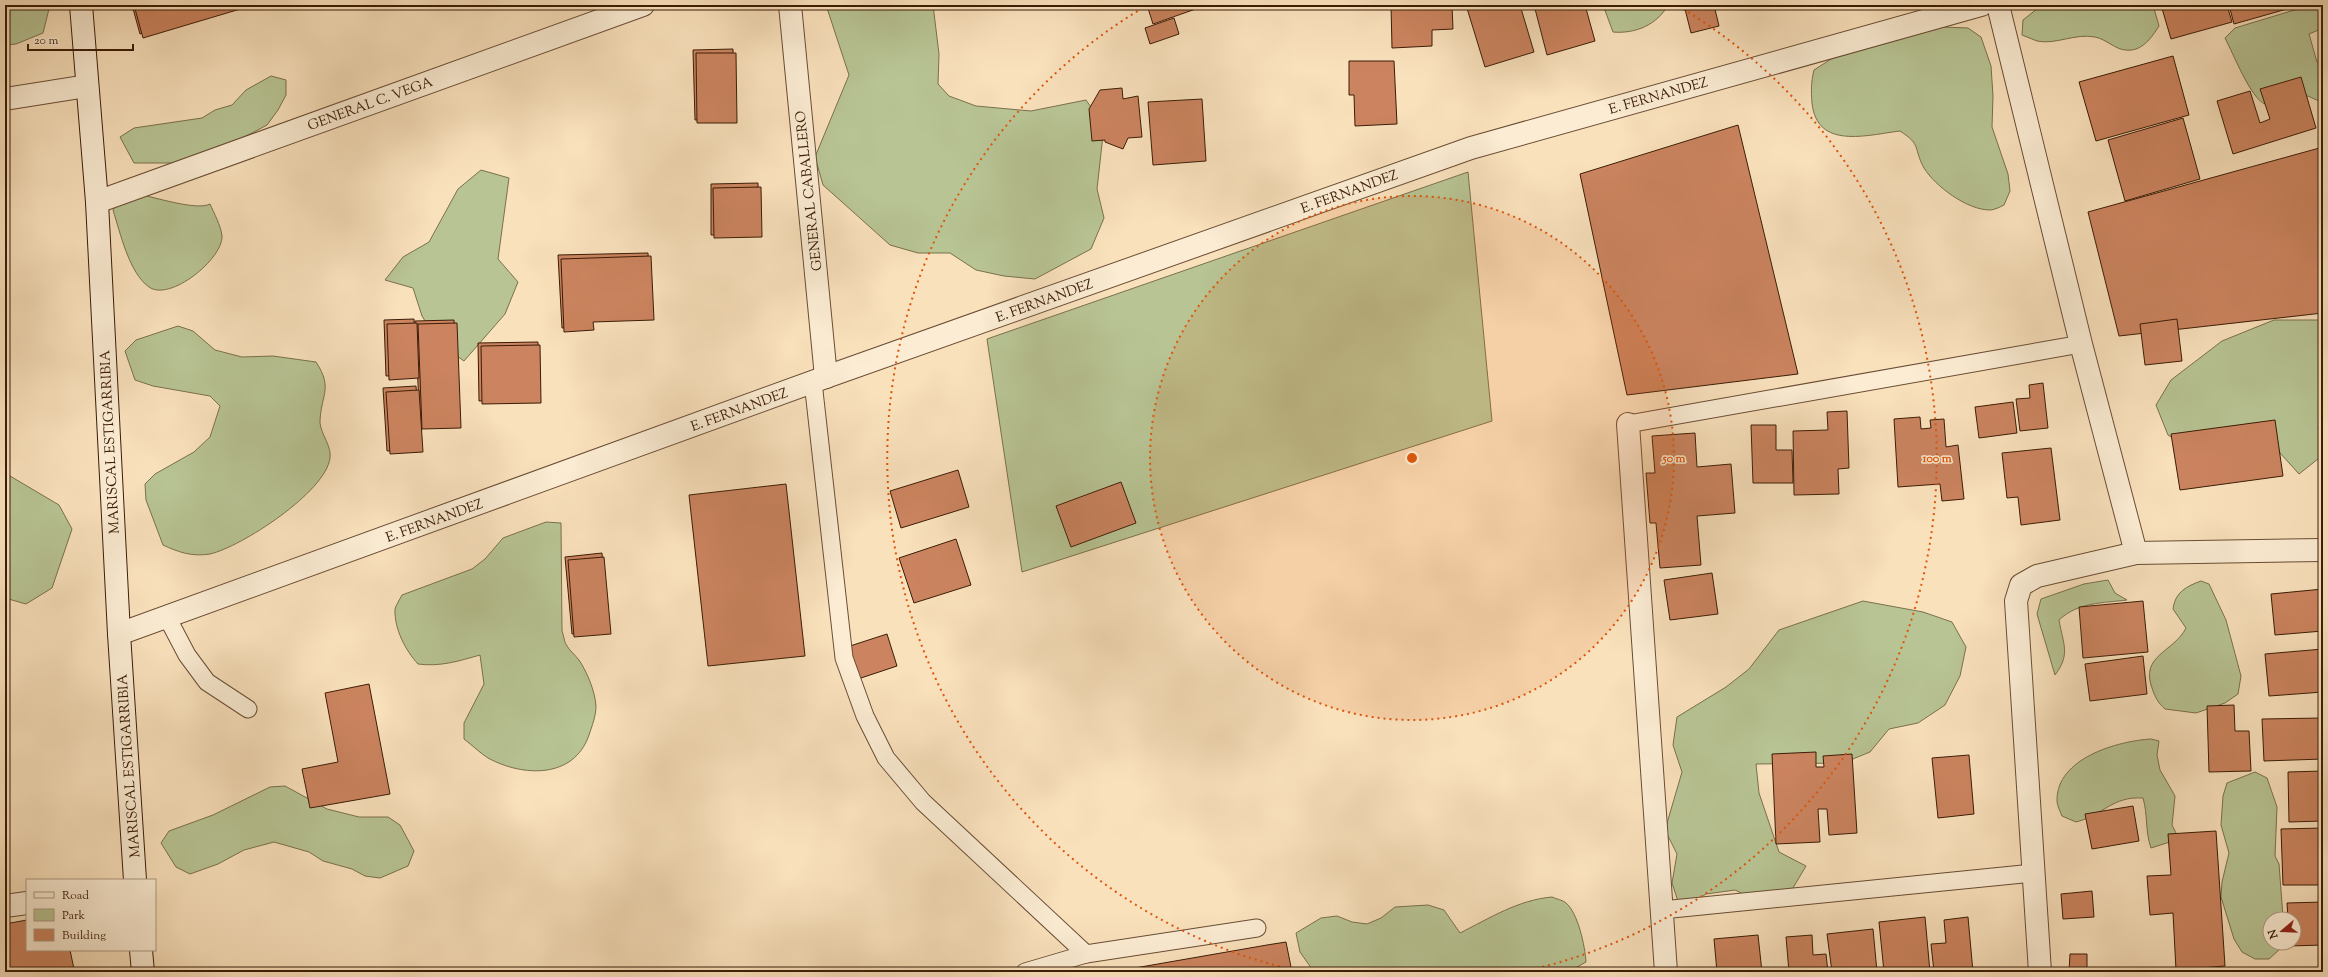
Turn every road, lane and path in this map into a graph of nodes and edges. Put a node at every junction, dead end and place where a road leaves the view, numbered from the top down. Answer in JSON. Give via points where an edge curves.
{"nodes":[{"id":1,"x":81,"y":5,"type":"edge"},
{"id":2,"x":643,"y":5,"type":"edge"},
{"id":3,"x":790,"y":5,"type":"edge"},
{"id":4,"x":1980,"y":5,"type":"edge"},
{"id":5,"x":1998,"y":5,"type":"edge"},
{"id":6,"x":87,"y":86,"type":"junction"},
{"id":7,"x":5,"y":100,"type":"edge"},
{"id":8,"x":97,"y":202,"type":"junction"},
{"id":9,"x":2081,"y":344,"type":"junction"},
{"id":10,"x":820,"y":380,"type":"junction"},
{"id":11,"x":1628,"y":424,"type":"joint"},
{"id":12,"x":2323,"y":550,"type":"edge"},
{"id":13,"x":2136,"y":553,"type":"junction"},
{"id":14,"x":167,"y":617,"type":"junction"},
{"id":15,"x":119,"y":634,"type":"junction"},
{"id":16,"x":248,"y":709,"type":"dead end"},
{"id":17,"x":2033,"y":873,"type":"junction"},
{"id":18,"x":135,"y":879,"type":"edge"},
{"id":19,"x":26,"y":903,"type":"edge"},
{"id":20,"x":5,"y":906,"type":"edge"},
{"id":21,"x":1662,"y":910,"type":"junction"},
{"id":22,"x":1257,"y":928,"type":"dead end"},
{"id":23,"x":141,"y":951,"type":"edge"},
{"id":24,"x":1086,"y":954,"type":"junction"},
{"id":25,"x":143,"y":972,"type":"edge"},
{"id":26,"x":1025,"y":972,"type":"edge"},
{"id":27,"x":1666,"y":972,"type":"edge"},
{"id":28,"x":2040,"y":972,"type":"edge"}],
"edges":[{"from":1,"to":6,"type":"street","name":"MARISCAL ESTIGARRIBIA"},
{"from":2,"to":8,"type":"street","name":"GENERAL C. VEGA"},
{"from":3,"to":10,"type":"street","name":"GENERAL CABALLERO"},
{"from":4,"to":10,"type":"street","name":"E. FERNANDEZ","via":[[1471,148]]},
{"from":5,"to":9,"type":"street"},
{"from":6,"to":7,"type":"street"},
{"from":6,"to":8,"type":"street","name":"MARISCAL ESTIGARRIBIA"},
{"from":8,"to":15,"type":"street","name":"MARISCAL ESTIGARRIBIA"},
{"from":9,"to":11,"type":"lane"},
{"from":9,"to":13,"type":"street"},
{"from":10,"to":14,"type":"street","name":"E. FERNANDEZ"},
{"from":10,"to":24,"type":"lane","via":[[844,658],[866,716],[886,758],[923,802]]},
{"from":11,"to":21,"type":"street"},
{"from":12,"to":13,"type":"street"},
{"from":13,"to":17,"type":"street","via":[[2037,576],[2021,585],[2016,601]]},
{"from":14,"to":15,"type":"street","name":"E. FERNANDEZ"},
{"from":14,"to":16,"type":"lane","via":[[187,656],[207,682]]},
{"from":15,"to":18,"type":"street","name":"MARISCAL ESTIGARRIBIA"},
{"from":17,"to":21,"type":"lane"},
{"from":17,"to":28,"type":"street"},
{"from":19,"to":20,"type":"street"},
{"from":21,"to":27,"type":"street"},
{"from":22,"to":24,"type":"lane"},
{"from":23,"to":25,"type":"street"},
{"from":24,"to":26,"type":"lane"}]}
